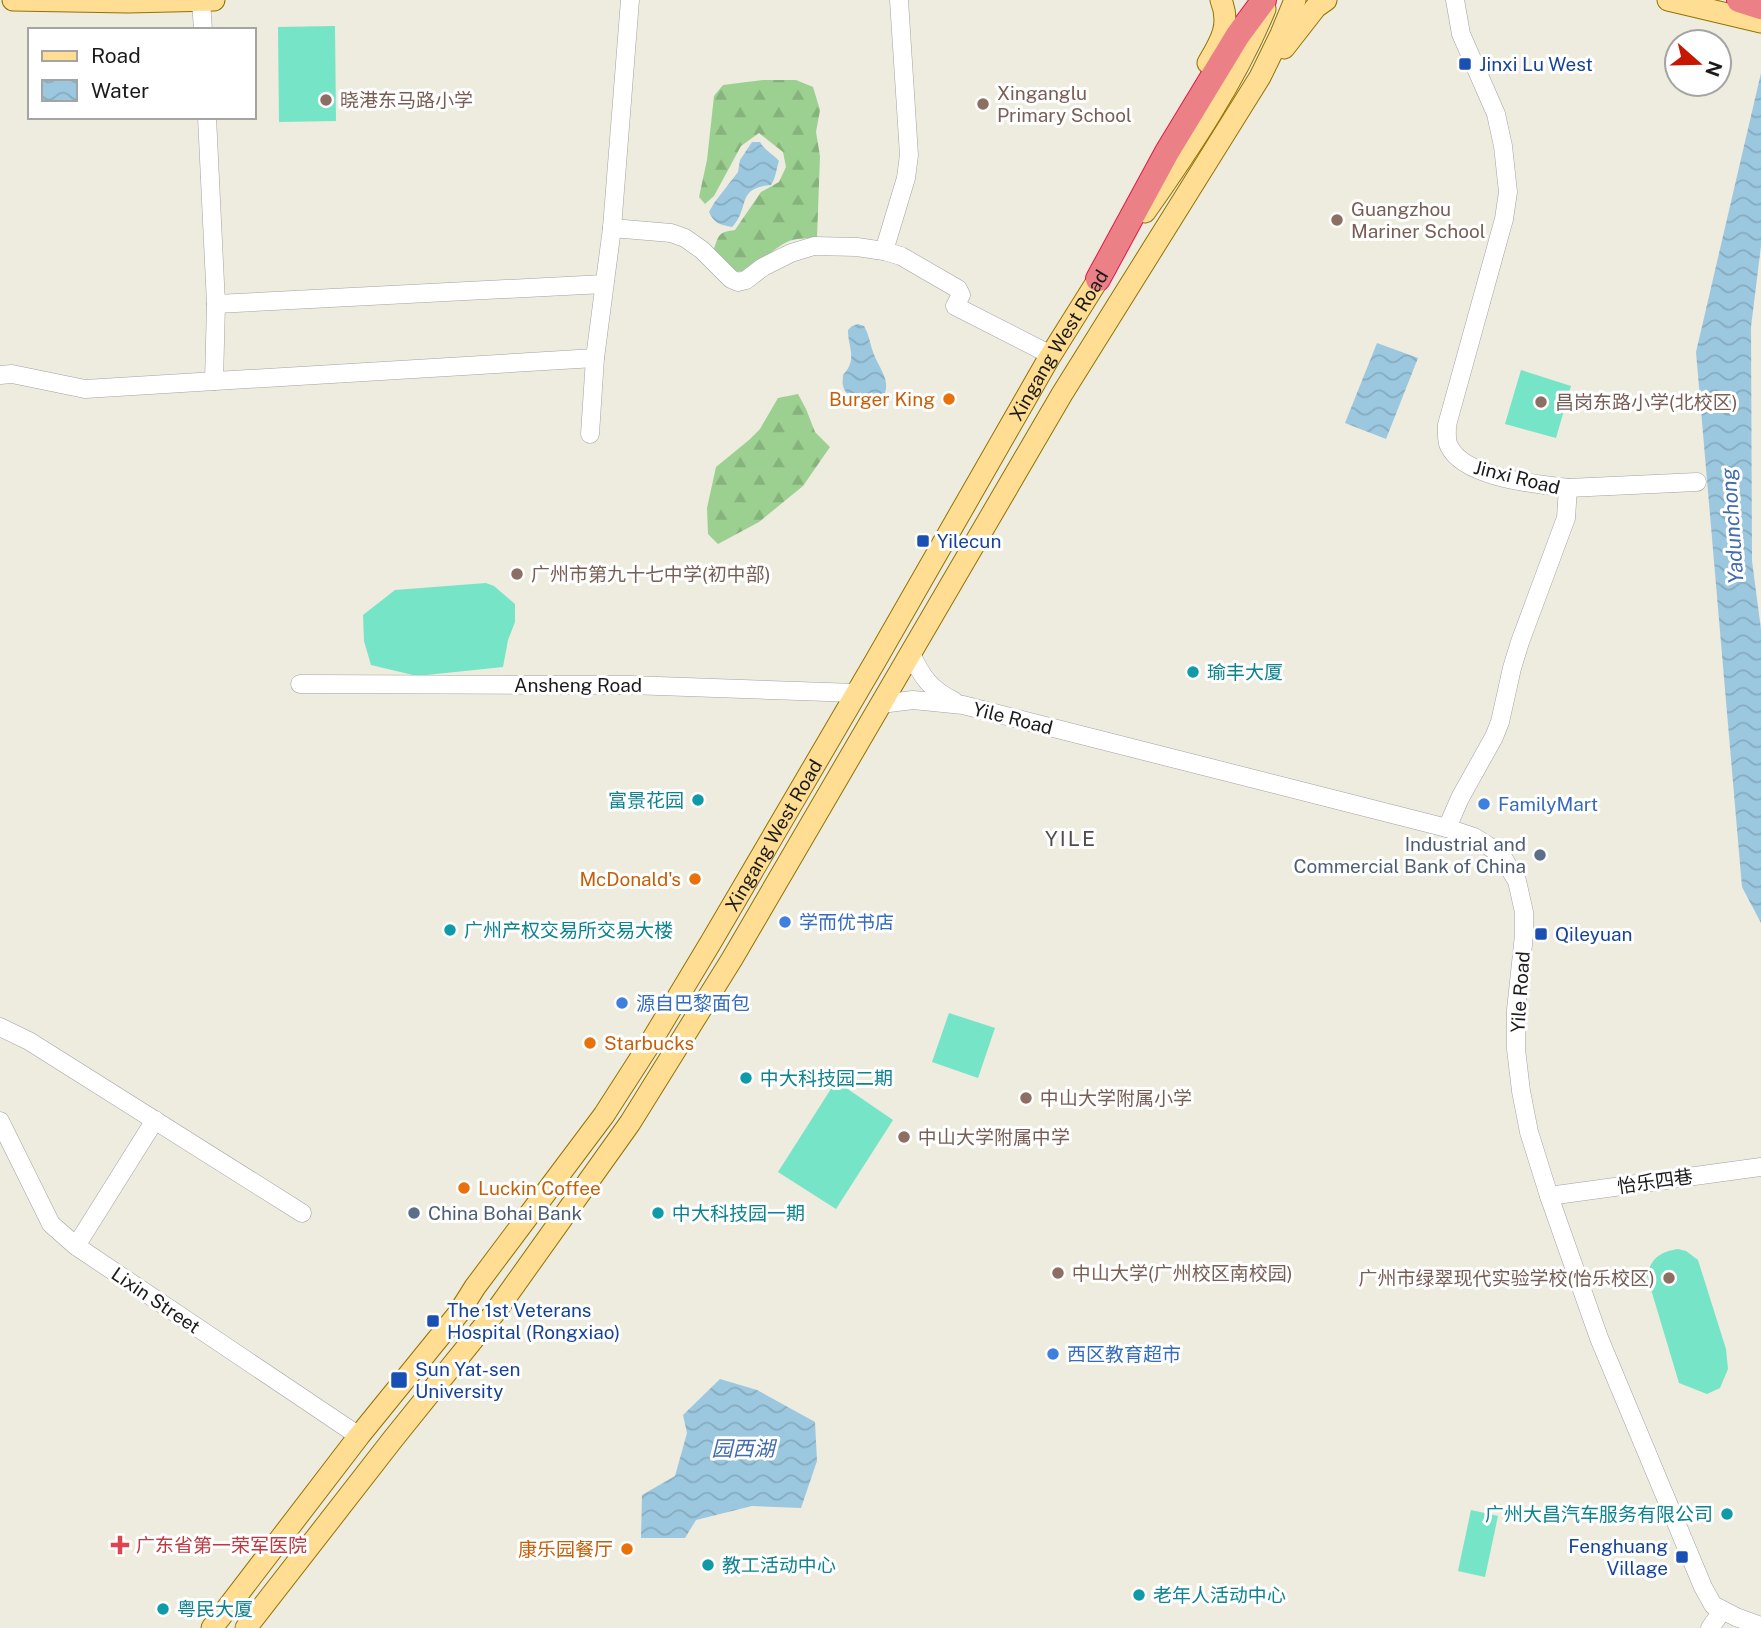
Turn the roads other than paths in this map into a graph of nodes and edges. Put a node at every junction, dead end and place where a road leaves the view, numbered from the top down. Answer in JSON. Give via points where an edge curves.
{"nodes":[{"id":1,"x":13,"y":0,"type":"edge"},
{"id":2,"x":214,"y":0,"type":"edge"},
{"id":3,"x":630,"y":0,"type":"edge"},
{"id":4,"x":899,"y":0,"type":"edge"},
{"id":5,"x":1221,"y":0,"type":"edge"},
{"id":6,"x":1326,"y":0,"type":"edge"},
{"id":7,"x":1455,"y":0,"type":"edge"},
{"id":8,"x":1668,"y":0,"type":"edge"},
{"id":9,"x":1739,"y":0,"type":"edge"},
{"id":10,"x":201,"y":1,"type":"edge"},
{"id":11,"x":1266,"y":3,"type":"edge"},
{"id":12,"x":1291,"y":7,"type":"edge"},
{"id":13,"x":1761,"y":7,"type":"edge"},
{"id":14,"x":1761,"y":22,"type":"edge"},
{"id":15,"x":203,"y":28,"type":"edge"},
{"id":16,"x":1260,"y":77,"type":"junction"},
{"id":17,"x":207,"y":119,"type":"edge"},
{"id":18,"x":612,"y":228,"type":"junction"},
{"id":19,"x":884,"y":251,"type":"junction"},
{"id":20,"x":1098,"y":279,"type":"junction"},
{"id":21,"x":604,"y":284,"type":"junction"},
{"id":22,"x":216,"y":304,"type":"junction"},
{"id":23,"x":1051,"y":355,"type":"junction"},
{"id":24,"x":595,"y":358,"type":"junction"},
{"id":25,"x":0,"y":375,"type":"edge"},
{"id":26,"x":214,"y":381,"type":"junction"},
{"id":27,"x":590,"y":434,"type":"dead end"},
{"id":28,"x":1697,"y":482,"type":"dead end"},
{"id":29,"x":1568,"y":488,"type":"junction"},
{"id":30,"x":911,"y":654,"type":"junction"},
{"id":31,"x":300,"y":684,"type":"dead end"},
{"id":32,"x":856,"y":693,"type":"junction"},
{"id":33,"x":881,"y":704,"type":"junction"},
{"id":34,"x":963,"y":705,"type":"junction"},
{"id":35,"x":1447,"y":828,"type":"junction"},
{"id":36,"x":0,"y":1027,"type":"edge"},
{"id":37,"x":0,"y":1121,"type":"edge"},
{"id":38,"x":155,"y":1121,"type":"junction"},
{"id":39,"x":1761,"y":1167,"type":"edge"},
{"id":40,"x":1549,"y":1196,"type":"junction"},
{"id":41,"x":302,"y":1213,"type":"dead end"},
{"id":42,"x":76,"y":1247,"type":"junction"},
{"id":43,"x":359,"y":1436,"type":"junction"},
{"id":44,"x":1722,"y":1611,"type":"junction"},
{"id":45,"x":1761,"y":1626,"type":"edge"},
{"id":46,"x":212,"y":1628,"type":"edge"},
{"id":47,"x":246,"y":1628,"type":"edge"},
{"id":48,"x":1710,"y":1628,"type":"edge"}],
"edges":[{"from":1,"to":10,"type":"main road"},
{"from":2,"to":10,"type":"main road"},
{"from":3,"to":18,"type":"street"},
{"from":4,"to":19,"type":"street","via":[[909,155]]},
{"from":5,"to":20,"type":"main road","via":[[1226,22],[1220,41],[1126,205]]},
{"from":6,"to":16,"type":"main road"},
{"from":7,"to":29,"type":"street","name":"Jinxi Road","via":[[1461,34],[1496,114],[1508,192],[1447,425],[1448,445],[1461,462],[1479,470]]},
{"from":8,"to":14,"type":"main road"},
{"from":9,"to":13,"type":"highway"},
{"from":10,"to":15,"type":"street"},
{"from":11,"to":12,"type":"main road"},
{"from":11,"to":20,"type":"highway","via":[[1238,36],[1167,152]]},
{"from":11,"to":20,"type":"main road","name":"Xingang West Road","via":[[1244,55],[1202,127]]},
{"from":12,"to":16,"type":"main road","name":"Xingang West Road"},
{"from":16,"to":30,"type":"main road","name":"Xingang West Road","via":[[1086,353]]},
{"from":17,"to":22,"type":"street"},
{"from":18,"to":19,"type":"street","via":[[685,238],[738,282],[791,253],[814,246]]},
{"from":18,"to":21,"type":"street"},
{"from":19,"to":23,"type":"street","via":[[958,289],[961,295],[955,306]]},
{"from":20,"to":23,"type":"main road","name":"Xingang West Road"},
{"from":21,"to":22,"type":"street"},
{"from":21,"to":24,"type":"street"},
{"from":22,"to":26,"type":"street"},
{"from":23,"to":32,"type":"main road","name":"Xingang West Road"},
{"from":24,"to":26,"type":"street"},
{"from":24,"to":27,"type":"street"},
{"from":25,"to":26,"type":"street","via":[[85,389]]},
{"from":28,"to":29,"type":"street"},
{"from":29,"to":35,"type":"street","name":"Jinxi Road","via":[[1566,518],[1520,642],[1497,730]]},
{"from":30,"to":33,"type":"main road","name":"Xingang West Road"},
{"from":30,"to":34,"type":"street","via":[[933,689]]},
{"from":31,"to":32,"type":"street","name":"Ansheng Road","via":[[630,685]]},
{"from":32,"to":43,"type":"main road","name":"Xingang West Road","via":[[612,1102],[457,1314]]},
{"from":33,"to":34,"type":"street","via":[[913,700]]},
{"from":33,"to":47,"type":"main road","name":"Xingang West Road","via":[[631,1123],[496,1311]]},
{"from":34,"to":35,"type":"street","name":"Yile Road"},
{"from":35,"to":40,"type":"street","name":"Yile Road","via":[[1474,837],[1502,856],[1517,881],[1524,912],[1516,1010],[1518,1070],[1529,1132]]},
{"from":36,"to":38,"type":"street"},
{"from":37,"to":42,"type":"street","name":"Lixin Street","via":[[51,1224]]},
{"from":38,"to":41,"type":"street"},
{"from":38,"to":42,"type":"street"},
{"from":39,"to":40,"type":"street","name":"怡乐四巷"},
{"from":40,"to":44,"type":"street","name":"Yile Road","via":[[1599,1338],[1703,1587]]},
{"from":42,"to":43,"type":"street","name":"Lixin Street"},
{"from":43,"to":46,"type":"main road","name":"Xingang West Road"},
{"from":44,"to":45,"type":"street"},
{"from":44,"to":48,"type":"street"}]}
